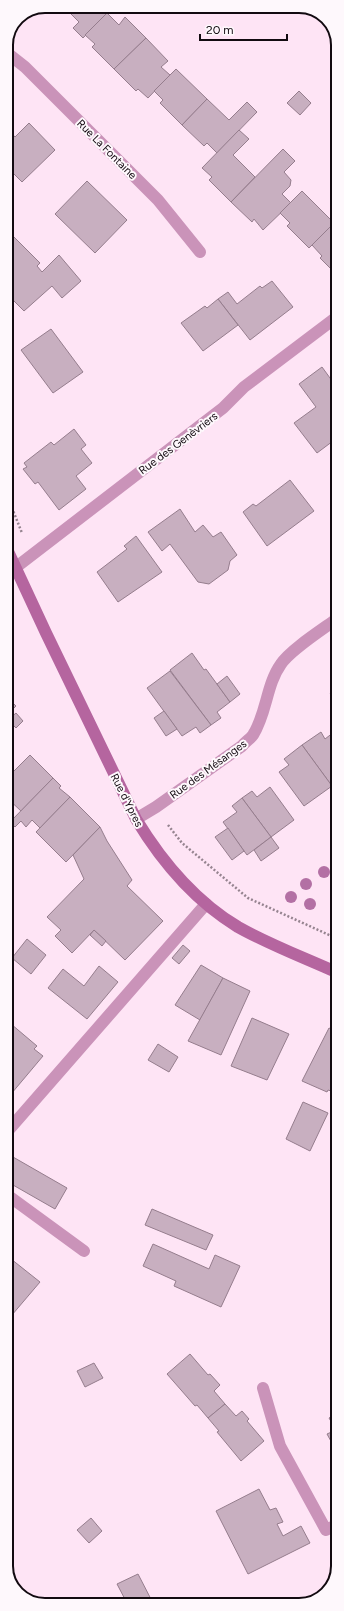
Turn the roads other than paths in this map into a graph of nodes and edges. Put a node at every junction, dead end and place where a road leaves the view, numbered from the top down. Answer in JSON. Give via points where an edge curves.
{"nodes":[{"id":1,"x":13,"y":58,"type":"edge"},
{"id":2,"x":200,"y":252,"type":"dead end"},
{"id":3,"x":331,"y":321,"type":"edge"},
{"id":4,"x":13,"y":563,"type":"edge"},
{"id":5,"x":15,"y":568,"type":"junction"},
{"id":6,"x":331,"y":623,"type":"edge"},
{"id":7,"x":136,"y":820,"type":"junction"},
{"id":8,"x":206,"y":904,"type":"junction"},
{"id":9,"x":331,"y":970,"type":"edge"},
{"id":10,"x":13,"y":1125,"type":"edge"},
{"id":11,"x":13,"y":1199,"type":"edge"},
{"id":12,"x":84,"y":1251,"type":"dead end"},
{"id":13,"x":263,"y":1388,"type":"dead end"},
{"id":14,"x":331,"y":1528,"type":"edge"}],
"edges":[{"from":1,"to":2,"type":"street","name":"Rue La Fontaine","via":[[158,200]]},
{"from":3,"to":5,"type":"street","name":"Rue des Genèvriers"},
{"from":4,"to":5,"type":"main road","name":"Rue d'Ypres"},
{"from":5,"to":7,"type":"main road","name":"Rue d'Ypres"},
{"from":6,"to":7,"type":"street","name":"Rue des Mésanges","via":[[281,663],[274,675],[264,712],[252,735],[231,754]]},
{"from":7,"to":8,"type":"main road","name":"Rue d'Ypres","via":[[163,860]]},
{"from":8,"to":9,"type":"main road","name":"Rue d'Ypres","via":[[239,927]]},
{"from":8,"to":10,"type":"street"},
{"from":11,"to":12,"type":"street"},
{"from":13,"to":14,"type":"street","via":[[280,1446],[326,1530]]}]}
